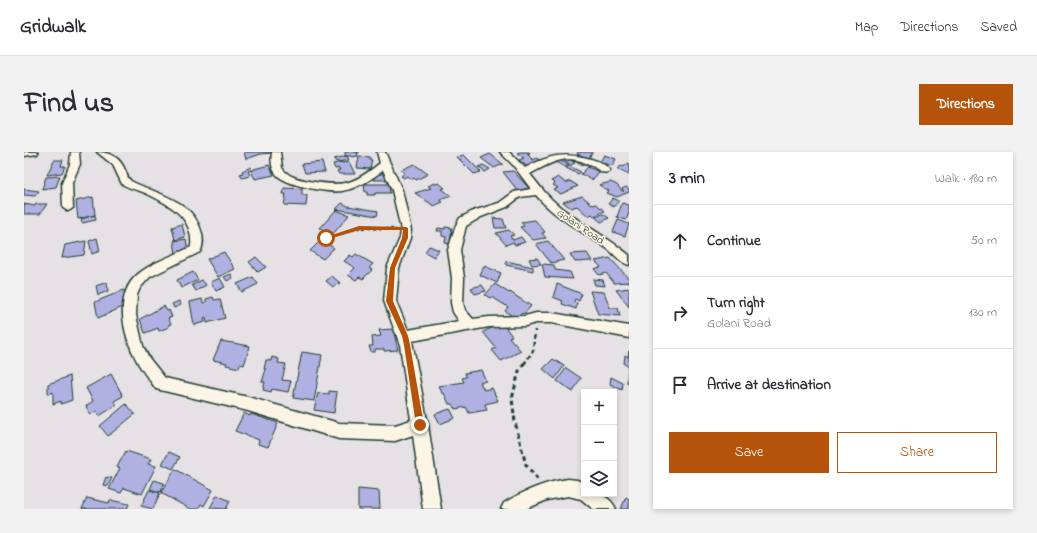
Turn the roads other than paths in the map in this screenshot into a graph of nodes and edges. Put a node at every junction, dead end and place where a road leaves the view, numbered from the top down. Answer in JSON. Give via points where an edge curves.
{"nodes":[{"id":1,"x":34,"y":152,"type":"edge"},
{"id":2,"x":75,"y":152,"type":"edge"},
{"id":3,"x":101,"y":152,"type":"edge"},
{"id":4,"x":276,"y":152,"type":"edge"},
{"id":5,"x":506,"y":152,"type":"edge"},
{"id":6,"x":24,"y":153,"type":"edge"},
{"id":7,"x":383,"y":158,"type":"edge"},
{"id":8,"x":605,"y":170,"type":"dead end"},
{"id":9,"x":524,"y":173,"type":"junction"},
{"id":10,"x":538,"y":191,"type":"junction"},
{"id":11,"x":68,"y":208,"type":"dead end"},
{"id":12,"x":629,"y":261,"type":"edge"},
{"id":13,"x":470,"y":325,"type":"junction"},
{"id":14,"x":629,"y":332,"type":"edge"},
{"id":15,"x":405,"y":336,"type":"junction"},
{"id":16,"x":420,"y":425,"type":"junction"},
{"id":17,"x":581,"y":490,"type":"edge"},
{"id":18,"x":591,"y":497,"type":"edge"},
{"id":19,"x":432,"y":509,"type":"edge"},
{"id":20,"x":510,"y":509,"type":"edge"},
{"id":21,"x":607,"y":509,"type":"edge"}],
"edges":[{"from":1,"to":6,"type":"street"},
{"from":2,"to":11,"type":"street","via":[[75,164],[67,183]]},
{"from":3,"to":16,"type":"street","via":[[120,167],[123,179],[130,184],[164,198],[185,212],[199,238],[196,248],[138,280],[129,299],[131,324],[140,355],[161,384],[248,404],[339,431],[395,433]]},
{"from":4,"to":7,"type":"street","via":[[278,170],[294,182],[330,188],[344,188],[360,182]]},
{"from":5,"to":9,"type":"street","name":"Golani Road"},
{"from":7,"to":15,"type":"street","via":[[397,190],[406,228],[405,238],[393,268],[389,292],[390,301]]},
{"from":8,"to":9,"type":"street","via":[[581,158],[560,156]]},
{"from":9,"to":10,"type":"street","name":"Golani Road"},
{"from":10,"to":12,"type":"street","name":"Golani Road","via":[[562,214],[610,245]]},
{"from":10,"to":13,"type":"street","via":[[517,194],[503,205],[477,214],[461,225],[454,250],[458,278],[457,303],[459,312]]},
{"from":13,"to":14,"type":"street","via":[[552,318]]},
{"from":13,"to":15,"type":"street"},
{"from":15,"to":16,"type":"street"},
{"from":16,"to":19,"type":"street"},
{"from":17,"to":20,"type":"street","via":[[560,488],[527,498]]},
{"from":18,"to":21,"type":"street"}]}
